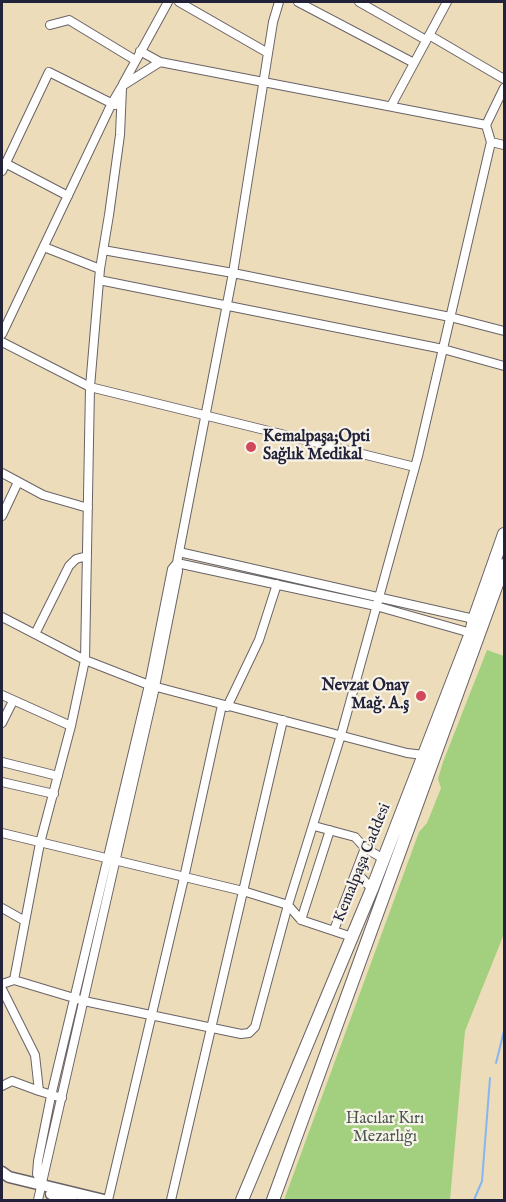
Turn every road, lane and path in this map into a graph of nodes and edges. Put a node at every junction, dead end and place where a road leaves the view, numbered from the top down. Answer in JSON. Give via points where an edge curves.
{"nodes":[{"id":1,"x":168,"y":2,"type":"edge"},
{"id":2,"x":179,"y":2,"type":"edge"},
{"id":3,"x":279,"y":2,"type":"edge"},
{"id":4,"x":298,"y":2,"type":"edge"},
{"id":5,"x":359,"y":2,"type":"edge"},
{"id":6,"x":447,"y":2,"type":"edge"},
{"id":7,"x":50,"y":25,"type":"dead end"},
{"id":8,"x":428,"y":38,"type":"junction"},
{"id":9,"x":140,"y":51,"type":"junction"},
{"id":10,"x":268,"y":53,"type":"junction"},
{"id":11,"x":135,"y":60,"type":"junction"},
{"id":12,"x":160,"y":62,"type":"junction"},
{"id":13,"x":414,"y":63,"type":"junction"},
{"id":14,"x":504,"y":79,"type":"edge"},
{"id":15,"x":263,"y":81,"type":"junction"},
{"id":16,"x":122,"y":86,"type":"junction"},
{"id":17,"x":504,"y":88,"type":"edge"},
{"id":18,"x":112,"y":103,"type":"junction"},
{"id":19,"x":391,"y":106,"type":"junction"},
{"id":20,"x":122,"y":108,"type":"junction"},
{"id":21,"x":486,"y":125,"type":"junction"},
{"id":22,"x":491,"y":142,"type":"junction"},
{"id":23,"x":504,"y":145,"type":"edge"},
{"id":24,"x":4,"y":164,"type":"edge"},
{"id":25,"x":68,"y":196,"type":"junction"},
{"id":26,"x":44,"y":247,"type":"junction"},
{"id":27,"x":103,"y":250,"type":"junction"},
{"id":28,"x":100,"y":269,"type":"junction"},
{"id":29,"x":233,"y":273,"type":"junction"},
{"id":30,"x":99,"y":280,"type":"junction"},
{"id":31,"x":226,"y":307,"type":"junction"},
{"id":32,"x":450,"y":317,"type":"junction"},
{"id":33,"x":504,"y":331,"type":"edge"},
{"id":34,"x":2,"y":334,"type":"edge"},
{"id":35,"x":2,"y":342,"type":"edge"},
{"id":36,"x":443,"y":349,"type":"junction"},
{"id":37,"x":504,"y":366,"type":"edge"},
{"id":38,"x":90,"y":387,"type":"junction"},
{"id":39,"x":206,"y":416,"type":"junction"},
{"id":40,"x":415,"y":467,"type":"junction"},
{"id":41,"x":2,"y":473,"type":"edge"},
{"id":42,"x":18,"y":482,"type":"junction"},
{"id":43,"x":88,"y":508,"type":"junction"},
{"id":44,"x":2,"y":516,"type":"edge"},
{"id":45,"x":504,"y":534,"type":"edge"},
{"id":46,"x":179,"y":552,"type":"junction"},
{"id":47,"x":87,"y":556,"type":"junction"},
{"id":48,"x":177,"y":563,"type":"junction"},
{"id":49,"x":504,"y":565,"type":"edge"},
{"id":50,"x":277,"y":584,"type":"junction"},
{"id":51,"x":377,"y":602,"type":"junction"},
{"id":52,"x":2,"y":617,"type":"edge"},
{"id":53,"x":474,"y":619,"type":"junction"},
{"id":54,"x":471,"y":633,"type":"junction"},
{"id":55,"x":35,"y":634,"type":"junction"},
{"id":56,"x":84,"y":660,"type":"junction"},
{"id":57,"x":152,"y":686,"type":"junction"},
{"id":58,"x":2,"y":695,"type":"edge"},
{"id":59,"x":13,"y":701,"type":"junction"},
{"id":60,"x":224,"y":706,"type":"junction"},
{"id":61,"x":283,"y":720,"type":"junction"},
{"id":62,"x":2,"y":723,"type":"edge"},
{"id":63,"x":71,"y":726,"type":"junction"},
{"id":64,"x":341,"y":735,"type":"junction"},
{"id":65,"x":424,"y":755,"type":"junction"},
{"id":66,"x":2,"y":762,"type":"edge"},
{"id":67,"x":58,"y":776,"type":"junction"},
{"id":68,"x":2,"y":782,"type":"edge"},
{"id":69,"x":54,"y":794,"type":"junction"},
{"id":70,"x":314,"y":826,"type":"junction"},
{"id":71,"x":330,"y":830,"type":"junction"},
{"id":72,"x":2,"y":833,"type":"edge"},
{"id":73,"x":40,"y":843,"type":"junction"},
{"id":74,"x":365,"y":848,"type":"junction"},
{"id":75,"x":382,"y":858,"type":"junction"},
{"id":76,"x":106,"y":859,"type":"junction"},
{"id":77,"x":117,"y":860,"type":"junction"},
{"id":78,"x":357,"y":873,"type":"junction"},
{"id":79,"x":184,"y":878,"type":"junction"},
{"id":80,"x":372,"y":889,"type":"junction"},
{"id":81,"x":243,"y":891,"type":"junction"},
{"id":82,"x":288,"y":904,"type":"junction"},
{"id":83,"x":2,"y":908,"type":"edge"},
{"id":84,"x":301,"y":920,"type":"junction"},
{"id":85,"x":25,"y":921,"type":"junction"},
{"id":86,"x":334,"y":930,"type":"junction"},
{"id":87,"x":352,"y":937,"type":"junction"},
{"id":88,"x":14,"y":980,"type":"junction"},
{"id":89,"x":2,"y":986,"type":"edge"},
{"id":90,"x":74,"y":998,"type":"junction"},
{"id":91,"x":84,"y":1001,"type":"junction"},
{"id":92,"x":151,"y":1015,"type":"junction"},
{"id":93,"x":211,"y":1029,"type":"junction"},
{"id":94,"x":2,"y":1086,"type":"edge"},
{"id":95,"x":39,"y":1091,"type":"junction"},
{"id":96,"x":51,"y":1096,"type":"junction"},
{"id":97,"x":62,"y":1098,"type":"junction"},
{"id":98,"x":2,"y":1172,"type":"edge"},
{"id":99,"x":2,"y":1181,"type":"edge"},
{"id":100,"x":40,"y":1190,"type":"edge"},
{"id":101,"x":72,"y":1200,"type":"edge"},
{"id":102,"x":106,"y":1200,"type":"edge"},
{"id":103,"x":171,"y":1200,"type":"edge"},
{"id":104,"x":242,"y":1200,"type":"edge"},
{"id":105,"x":273,"y":1200,"type":"edge"}],
"edges":[{"from":1,"to":9,"type":"street"},
{"from":2,"to":10,"type":"street"},
{"from":3,"to":10,"type":"street"},
{"from":4,"to":13,"type":"street"},
{"from":5,"to":8,"type":"street"},
{"from":6,"to":8,"type":"street"},
{"from":7,"to":11,"type":"street","via":[[69,20]]},
{"from":8,"to":13,"type":"street"},
{"from":8,"to":14,"type":"street"},
{"from":9,"to":11,"type":"street"},
{"from":9,"to":12,"type":"street"},
{"from":10,"to":15,"type":"street"},
{"from":11,"to":16,"type":"street"},
{"from":12,"to":15,"type":"street"},
{"from":12,"to":16,"type":"street"},
{"from":13,"to":19,"type":"street"},
{"from":15,"to":19,"type":"street"},
{"from":15,"to":29,"type":"street"},
{"from":16,"to":18,"type":"street"},
{"from":16,"to":20,"type":"street"},
{"from":17,"to":21,"type":"street"},
{"from":18,"to":20,"type":"street"},
{"from":18,"to":24,"type":"street","via":[[50,72]]},
{"from":18,"to":25,"type":"street"},
{"from":19,"to":21,"type":"street"},
{"from":20,"to":27,"type":"street"},
{"from":21,"to":22,"type":"street"},
{"from":22,"to":23,"type":"street"},
{"from":22,"to":32,"type":"street"},
{"from":24,"to":25,"type":"street"},
{"from":25,"to":26,"type":"street"},
{"from":26,"to":28,"type":"street"},
{"from":26,"to":34,"type":"street"},
{"from":27,"to":28,"type":"street"},
{"from":27,"to":29,"type":"street"},
{"from":28,"to":30,"type":"street"},
{"from":29,"to":31,"type":"street"},
{"from":29,"to":32,"type":"street"},
{"from":30,"to":31,"type":"street"},
{"from":30,"to":38,"type":"street"},
{"from":31,"to":36,"type":"street"},
{"from":31,"to":39,"type":"street"},
{"from":32,"to":33,"type":"street"},
{"from":32,"to":36,"type":"street"},
{"from":35,"to":38,"type":"street"},
{"from":36,"to":37,"type":"street"},
{"from":36,"to":40,"type":"street"},
{"from":38,"to":39,"type":"street"},
{"from":38,"to":43,"type":"street"},
{"from":39,"to":40,"type":"street"},
{"from":39,"to":46,"type":"street"},
{"from":40,"to":51,"type":"street"},
{"from":41,"to":42,"type":"street"},
{"from":42,"to":43,"type":"street","via":[[43,495]]},
{"from":42,"to":44,"type":"street"},
{"from":43,"to":47,"type":"street"},
{"from":45,"to":53,"type":"main road","name":"Kemalpaşa Caddesi"},
{"from":46,"to":48,"type":"street"},
{"from":46,"to":51,"type":"street"},
{"from":47,"to":55,"type":"street","via":[[69,566]]},
{"from":47,"to":56,"type":"street"},
{"from":48,"to":50,"type":"street"},
{"from":48,"to":57,"type":"street"},
{"from":49,"to":105,"type":"main road","name":"Kemalpaşa Caddesi"},
{"from":50,"to":51,"type":"street"},
{"from":50,"to":60,"type":"street","via":[[259,640]]},
{"from":51,"to":53,"type":"street"},
{"from":51,"to":54,"type":"street"},
{"from":51,"to":64,"type":"street"},
{"from":52,"to":55,"type":"street"},
{"from":53,"to":54,"type":"main road","name":"Kemalpaşa Caddesi"},
{"from":54,"to":65,"type":"main road","name":"Kemalpaşa Caddesi"},
{"from":55,"to":56,"type":"street"},
{"from":56,"to":57,"type":"street"},
{"from":56,"to":63,"type":"street"},
{"from":57,"to":60,"type":"street"},
{"from":57,"to":76,"type":"street"},
{"from":57,"to":77,"type":"street"},
{"from":58,"to":59,"type":"street"},
{"from":59,"to":62,"type":"street"},
{"from":59,"to":63,"type":"street"},
{"from":60,"to":61,"type":"street"},
{"from":60,"to":79,"type":"street"},
{"from":61,"to":64,"type":"street"},
{"from":61,"to":81,"type":"street"},
{"from":63,"to":67,"type":"street"},
{"from":64,"to":65,"type":"street"},
{"from":64,"to":70,"type":"street"},
{"from":65,"to":75,"type":"main road","name":"Kemalpaşa Caddesi"},
{"from":66,"to":67,"type":"street"},
{"from":67,"to":69,"type":"street"},
{"from":68,"to":69,"type":"street"},
{"from":69,"to":73,"type":"street"},
{"from":70,"to":71,"type":"street"},
{"from":70,"to":82,"type":"street"},
{"from":71,"to":74,"type":"street","via":[[355,837]]},
{"from":71,"to":84,"type":"street"},
{"from":72,"to":73,"type":"street"},
{"from":73,"to":76,"type":"street"},
{"from":73,"to":85,"type":"street"},
{"from":74,"to":75,"type":"street"},
{"from":74,"to":78,"type":"street"},
{"from":75,"to":80,"type":"main road","name":"Kemalpaşa Caddesi"},
{"from":76,"to":77,"type":"street"},
{"from":76,"to":90,"type":"street"},
{"from":77,"to":79,"type":"street"},
{"from":77,"to":91,"type":"street"},
{"from":78,"to":80,"type":"street"},
{"from":78,"to":86,"type":"street"},
{"from":79,"to":81,"type":"street"},
{"from":79,"to":92,"type":"street"},
{"from":80,"to":87,"type":"main road","name":"Kemalpaşa Caddesi"},
{"from":81,"to":82,"type":"street"},
{"from":81,"to":93,"type":"street"},
{"from":82,"to":84,"type":"street"},
{"from":82,"to":93,"type":"street","via":[[255,1027],[249,1034]]},
{"from":83,"to":85,"type":"street"},
{"from":84,"to":86,"type":"street"},
{"from":85,"to":88,"type":"street"},
{"from":86,"to":87,"type":"street"},
{"from":87,"to":104,"type":"main road","name":"Kemalpaşa Caddesi"},
{"from":88,"to":89,"type":"street"},
{"from":88,"to":90,"type":"street"},
{"from":89,"to":95,"type":"street","via":[[35,1056]]},
{"from":90,"to":91,"type":"street"},
{"from":90,"to":96,"type":"street"},
{"from":91,"to":92,"type":"street"},
{"from":91,"to":97,"type":"street"},
{"from":92,"to":93,"type":"street"},
{"from":92,"to":102,"type":"street"},
{"from":93,"to":103,"type":"street"},
{"from":94,"to":95,"type":"street","via":[[12,1081]]},
{"from":95,"to":96,"type":"street"},
{"from":96,"to":97,"type":"street"},
{"from":96,"to":100,"type":"street","via":[[38,1161]]},
{"from":97,"to":100,"type":"street"},
{"from":98,"to":100,"type":"street"},
{"from":99,"to":100,"type":"street"},
{"from":100,"to":101,"type":"street"},
{"from":100,"to":102,"type":"street"}]}
